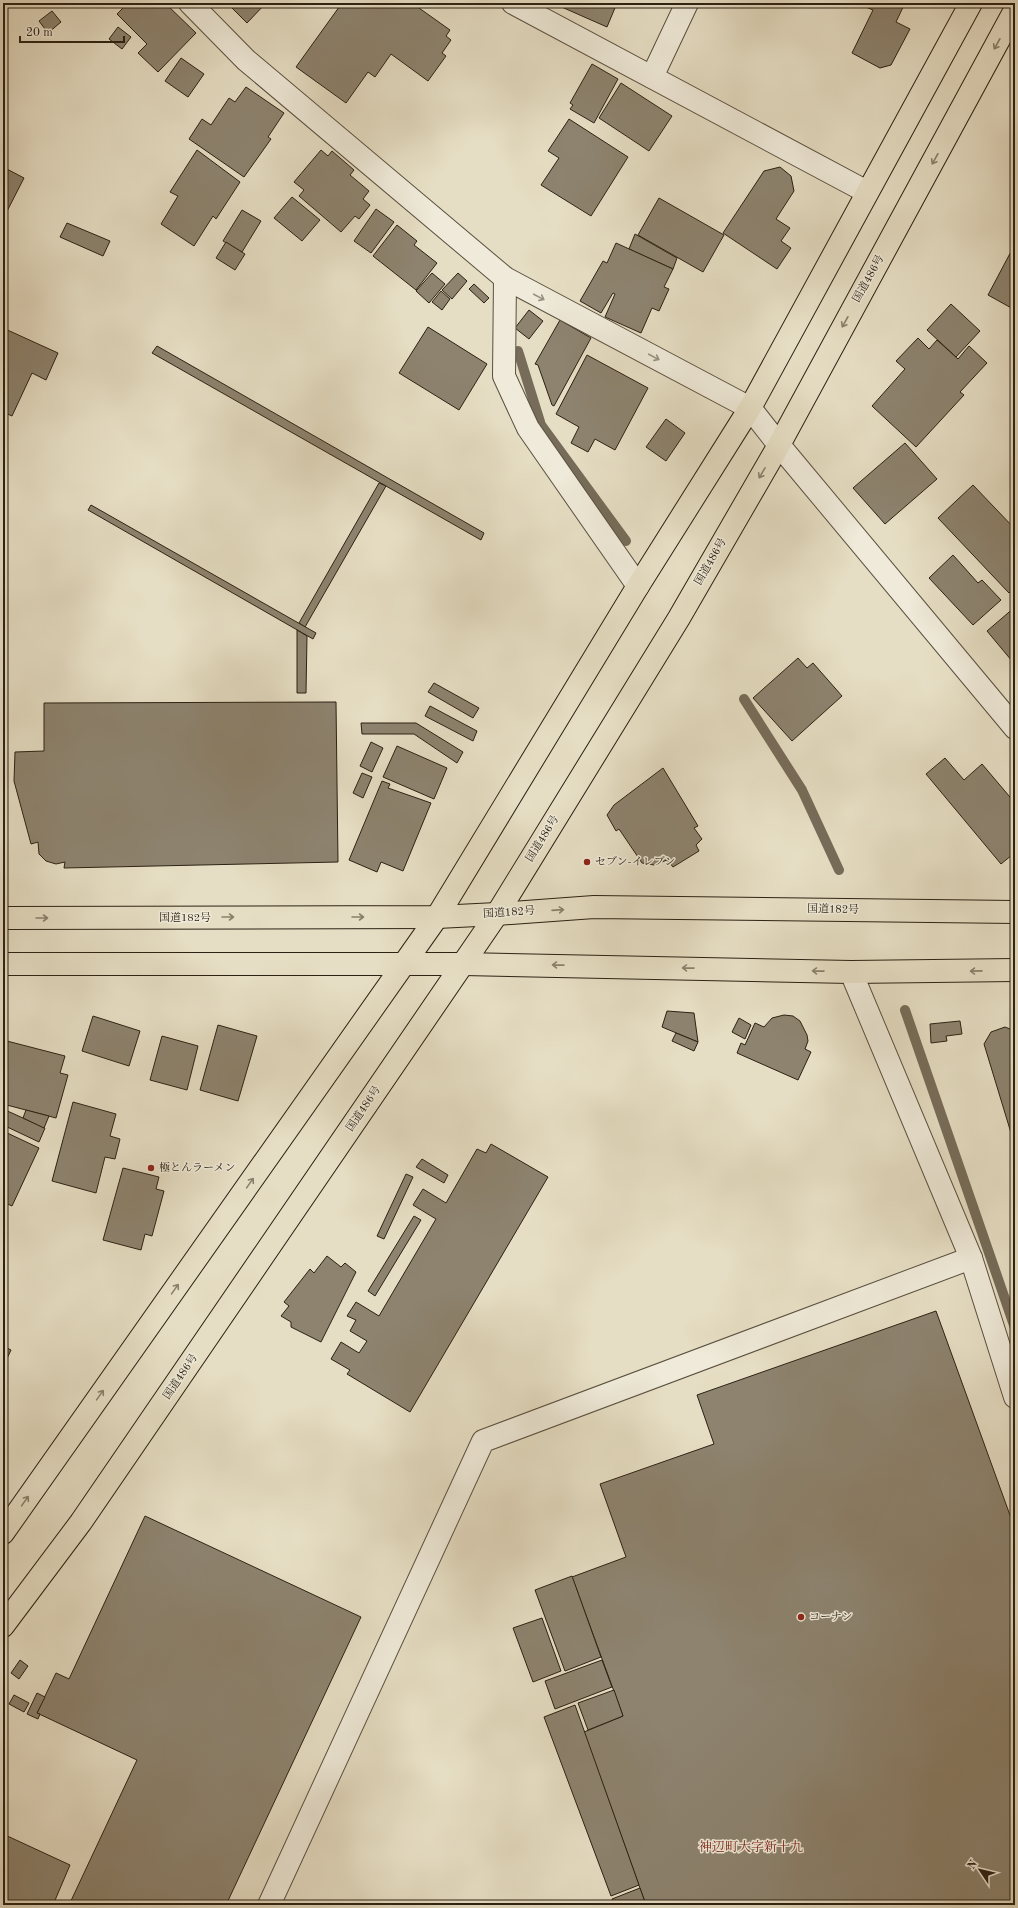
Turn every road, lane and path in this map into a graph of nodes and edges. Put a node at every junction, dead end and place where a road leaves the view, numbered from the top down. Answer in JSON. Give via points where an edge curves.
{"nodes":[{"id":1,"x":190,"y":3,"type":"edge"},
{"id":2,"x":513,"y":3,"type":"edge"},
{"id":3,"x":687,"y":3,"type":"edge"},
{"id":4,"x":971,"y":3,"type":"edge"},
{"id":5,"x":1015,"y":10,"type":"edge"},
{"id":6,"x":652,"y":77,"type":"junction"},
{"id":7,"x":868,"y":192,"type":"junction"},
{"id":8,"x":505,"y":278,"type":"junction"},
{"id":9,"x":750,"y":408,"type":"junction"},
{"id":10,"x":778,"y":444,"type":"junction"},
{"id":11,"x":638,"y":586,"type":"junction"},
{"id":12,"x":1015,"y":728,"type":"edge"},
{"id":13,"x":1015,"y":912,"type":"edge"},
{"id":14,"x":496,"y":914,"type":"junction"},
{"id":15,"x":437,"y":917,"type":"junction"},
{"id":16,"x":3,"y":918,"type":"edge"},
{"id":17,"x":3,"y":964,"type":"edge"},
{"id":18,"x":463,"y":964,"type":"junction"},
{"id":19,"x":404,"y":965,"type":"junction"},
{"id":20,"x":1015,"y":970,"type":"edge"},
{"id":21,"x":851,"y":972,"type":"junction"},
{"id":22,"x":971,"y":1258,"type":"junction"},
{"id":23,"x":1015,"y":1397,"type":"edge"},
{"id":24,"x":3,"y":1533,"type":"edge"},
{"id":25,"x":3,"y":1626,"type":"edge"},
{"id":26,"x":269,"y":1905,"type":"edge"}],
"edges":[{"from":1,"to":8,"type":"street","via":[[246,60]]},
{"from":2,"to":6,"type":"street"},
{"from":3,"to":6,"type":"street"},
{"from":4,"to":7,"type":"highway"},
{"from":5,"to":10,"type":"highway","name":"国道486号","one_way":true},
{"from":6,"to":7,"type":"street"},
{"from":7,"to":9,"type":"highway"},
{"from":8,"to":9,"type":"street","one_way":true},
{"from":8,"to":11,"type":"street","via":[[504,376],[528,428]]},
{"from":9,"to":10,"type":"street"},
{"from":9,"to":11,"type":"highway"},
{"from":10,"to":12,"type":"street"},
{"from":10,"to":14,"type":"highway","name":"国道486号","one_way":true,"via":[[679,618]]},
{"from":11,"to":15,"type":"highway"},
{"from":14,"to":13,"type":"highway","name":"国道182号","one_way":true,"via":[[594,907]]},
{"from":14,"to":15,"type":"highway","name":"国道182号"},
{"from":14,"to":18,"type":"highway","name":"国道486号"},
{"from":16,"to":15,"type":"highway","name":"国道182号","one_way":true},
{"from":15,"to":19,"type":"highway"},
{"from":17,"to":19,"type":"highway"},
{"from":18,"to":19,"type":"highway"},
{"from":21,"to":18,"type":"highway","one_way":true},
{"from":18,"to":25,"type":"highway","name":"国道486号","via":[[81,1522]]},
{"from":24,"to":19,"type":"highway","one_way":true},
{"from":20,"to":21,"type":"highway","one_way":true},
{"from":21,"to":22,"type":"street"},
{"from":22,"to":23,"type":"street"},
{"from":22,"to":26,"type":"street","via":[[483,1440]]}]}
